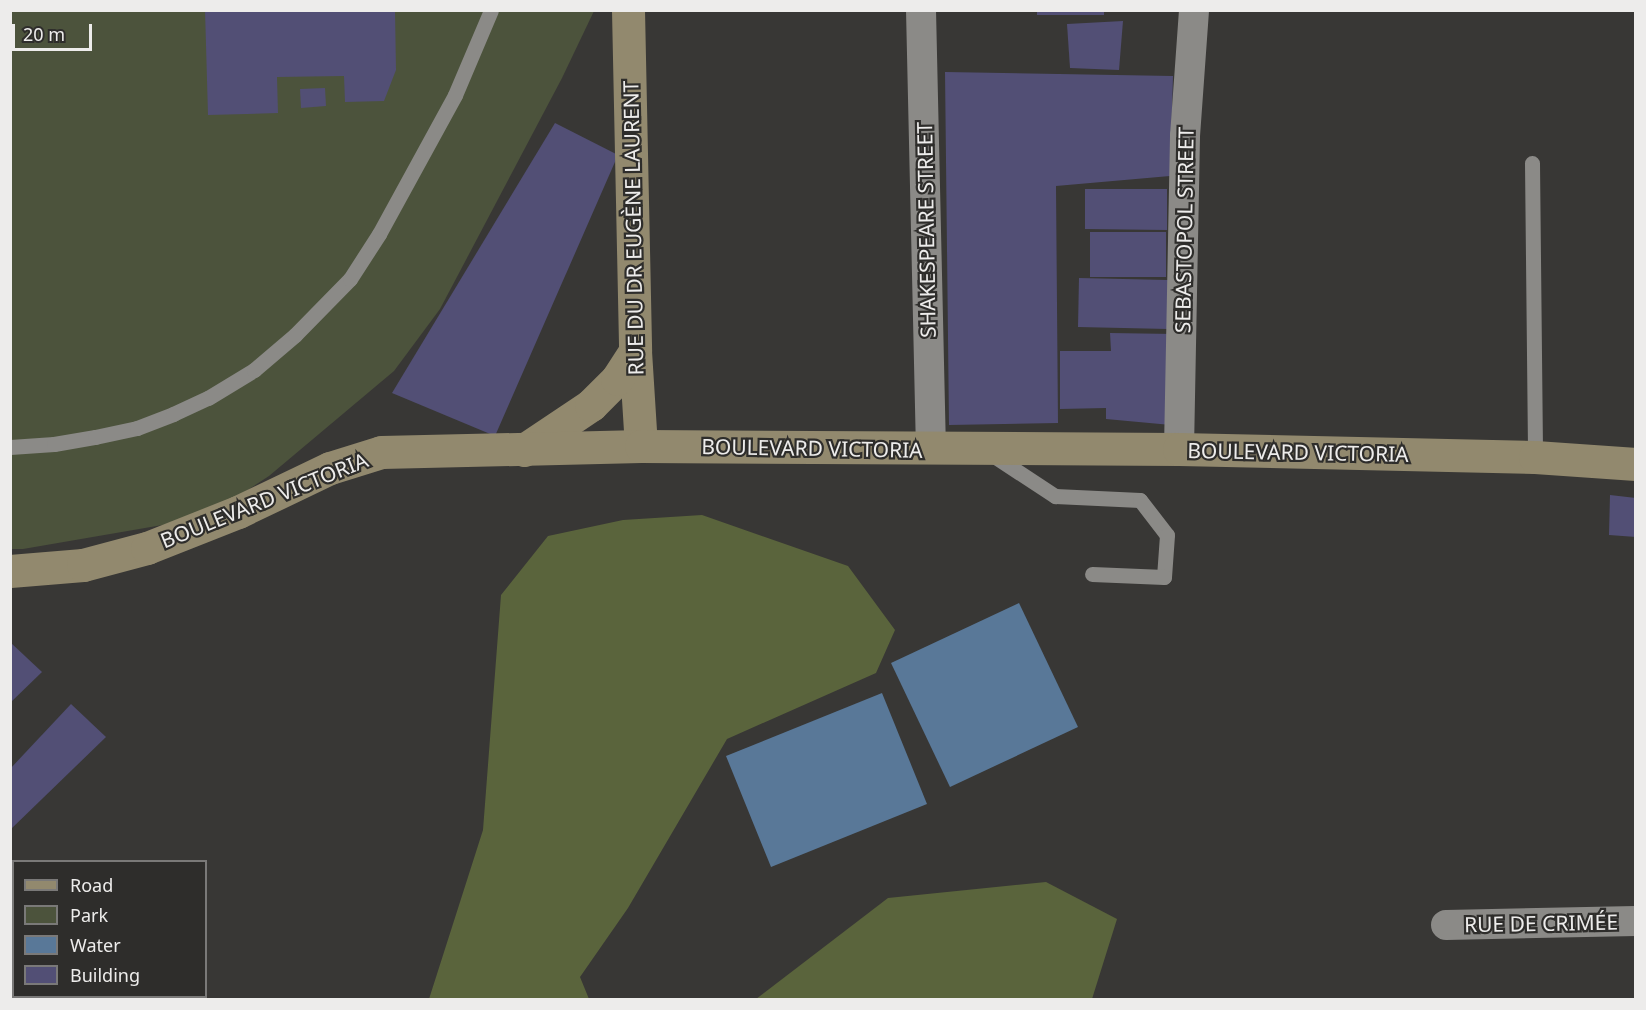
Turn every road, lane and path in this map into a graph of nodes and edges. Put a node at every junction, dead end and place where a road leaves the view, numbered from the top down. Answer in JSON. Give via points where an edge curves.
{"nodes":[{"id":1,"x":491,"y":10,"type":"edge"},
{"id":2,"x":628,"y":10,"type":"edge"},
{"id":3,"x":921,"y":10,"type":"edge"},
{"id":4,"x":1194,"y":10,"type":"edge"},
{"id":5,"x":1533,"y":163,"type":"dead end"},
{"id":6,"x":635,"y":351,"type":"junction"},
{"id":7,"x":641,"y":446,"type":"junction"},
{"id":8,"x":10,"y":447,"type":"edge"},
{"id":9,"x":981,"y":448,"type":"junction"},
{"id":10,"x":931,"y":449,"type":"junction"},
{"id":11,"x":1179,"y":449,"type":"junction"},
{"id":12,"x":524,"y":450,"type":"junction"},
{"id":13,"x":1535,"y":457,"type":"junction"},
{"id":14,"x":1635,"y":464,"type":"edge"},
{"id":15,"x":10,"y":571,"type":"edge"},
{"id":16,"x":1092,"y":574,"type":"dead end"},
{"id":17,"x":1635,"y":921,"type":"edge"},
{"id":18,"x":1446,"y":925,"type":"dead end"}],
"edges":[{"from":1,"to":8,"type":"lane","via":[[455,95],[380,234],[350,279],[295,335],[254,370],[174,414],[137,428],[95,437]]},
{"from":2,"to":6,"type":"main road","name":"RUE DU DR EUGÈNE LAURENT"},
{"from":3,"to":10,"type":"street","name":"SHAKESPEARE STREET"},
{"from":4,"to":11,"type":"street","name":"SEBASTOPOL STREET","via":[[1185,136]]},
{"from":5,"to":13,"type":"lane"},
{"from":6,"to":7,"type":"main road","name":"RUE DU DR EUGÈNE LAURENT"},
{"from":6,"to":12,"type":"main road","via":[[617,379],[591,405]]},
{"from":7,"to":10,"type":"main road","name":"BOULEVARD VICTORIA"},
{"from":7,"to":12,"type":"main road","name":"BOULEVARD VICTORIA"},
{"from":9,"to":10,"type":"main road","name":"BOULEVARD VICTORIA"},
{"from":9,"to":11,"type":"main road","name":"BOULEVARD VICTORIA"},
{"from":9,"to":16,"type":"lane","via":[[1055,496],[1140,500],[1167,536],[1164,577]]},
{"from":11,"to":13,"type":"main road","name":"BOULEVARD VICTORIA"},
{"from":12,"to":15,"type":"main road","name":"BOULEVARD VICTORIA","via":[[381,452],[330,468],[238,512],[147,548],[83,565]]},
{"from":13,"to":14,"type":"main road","name":"BOULEVARD VICTORIA"},
{"from":17,"to":18,"type":"street","name":"RUE DE CRIMÉE"}]}
